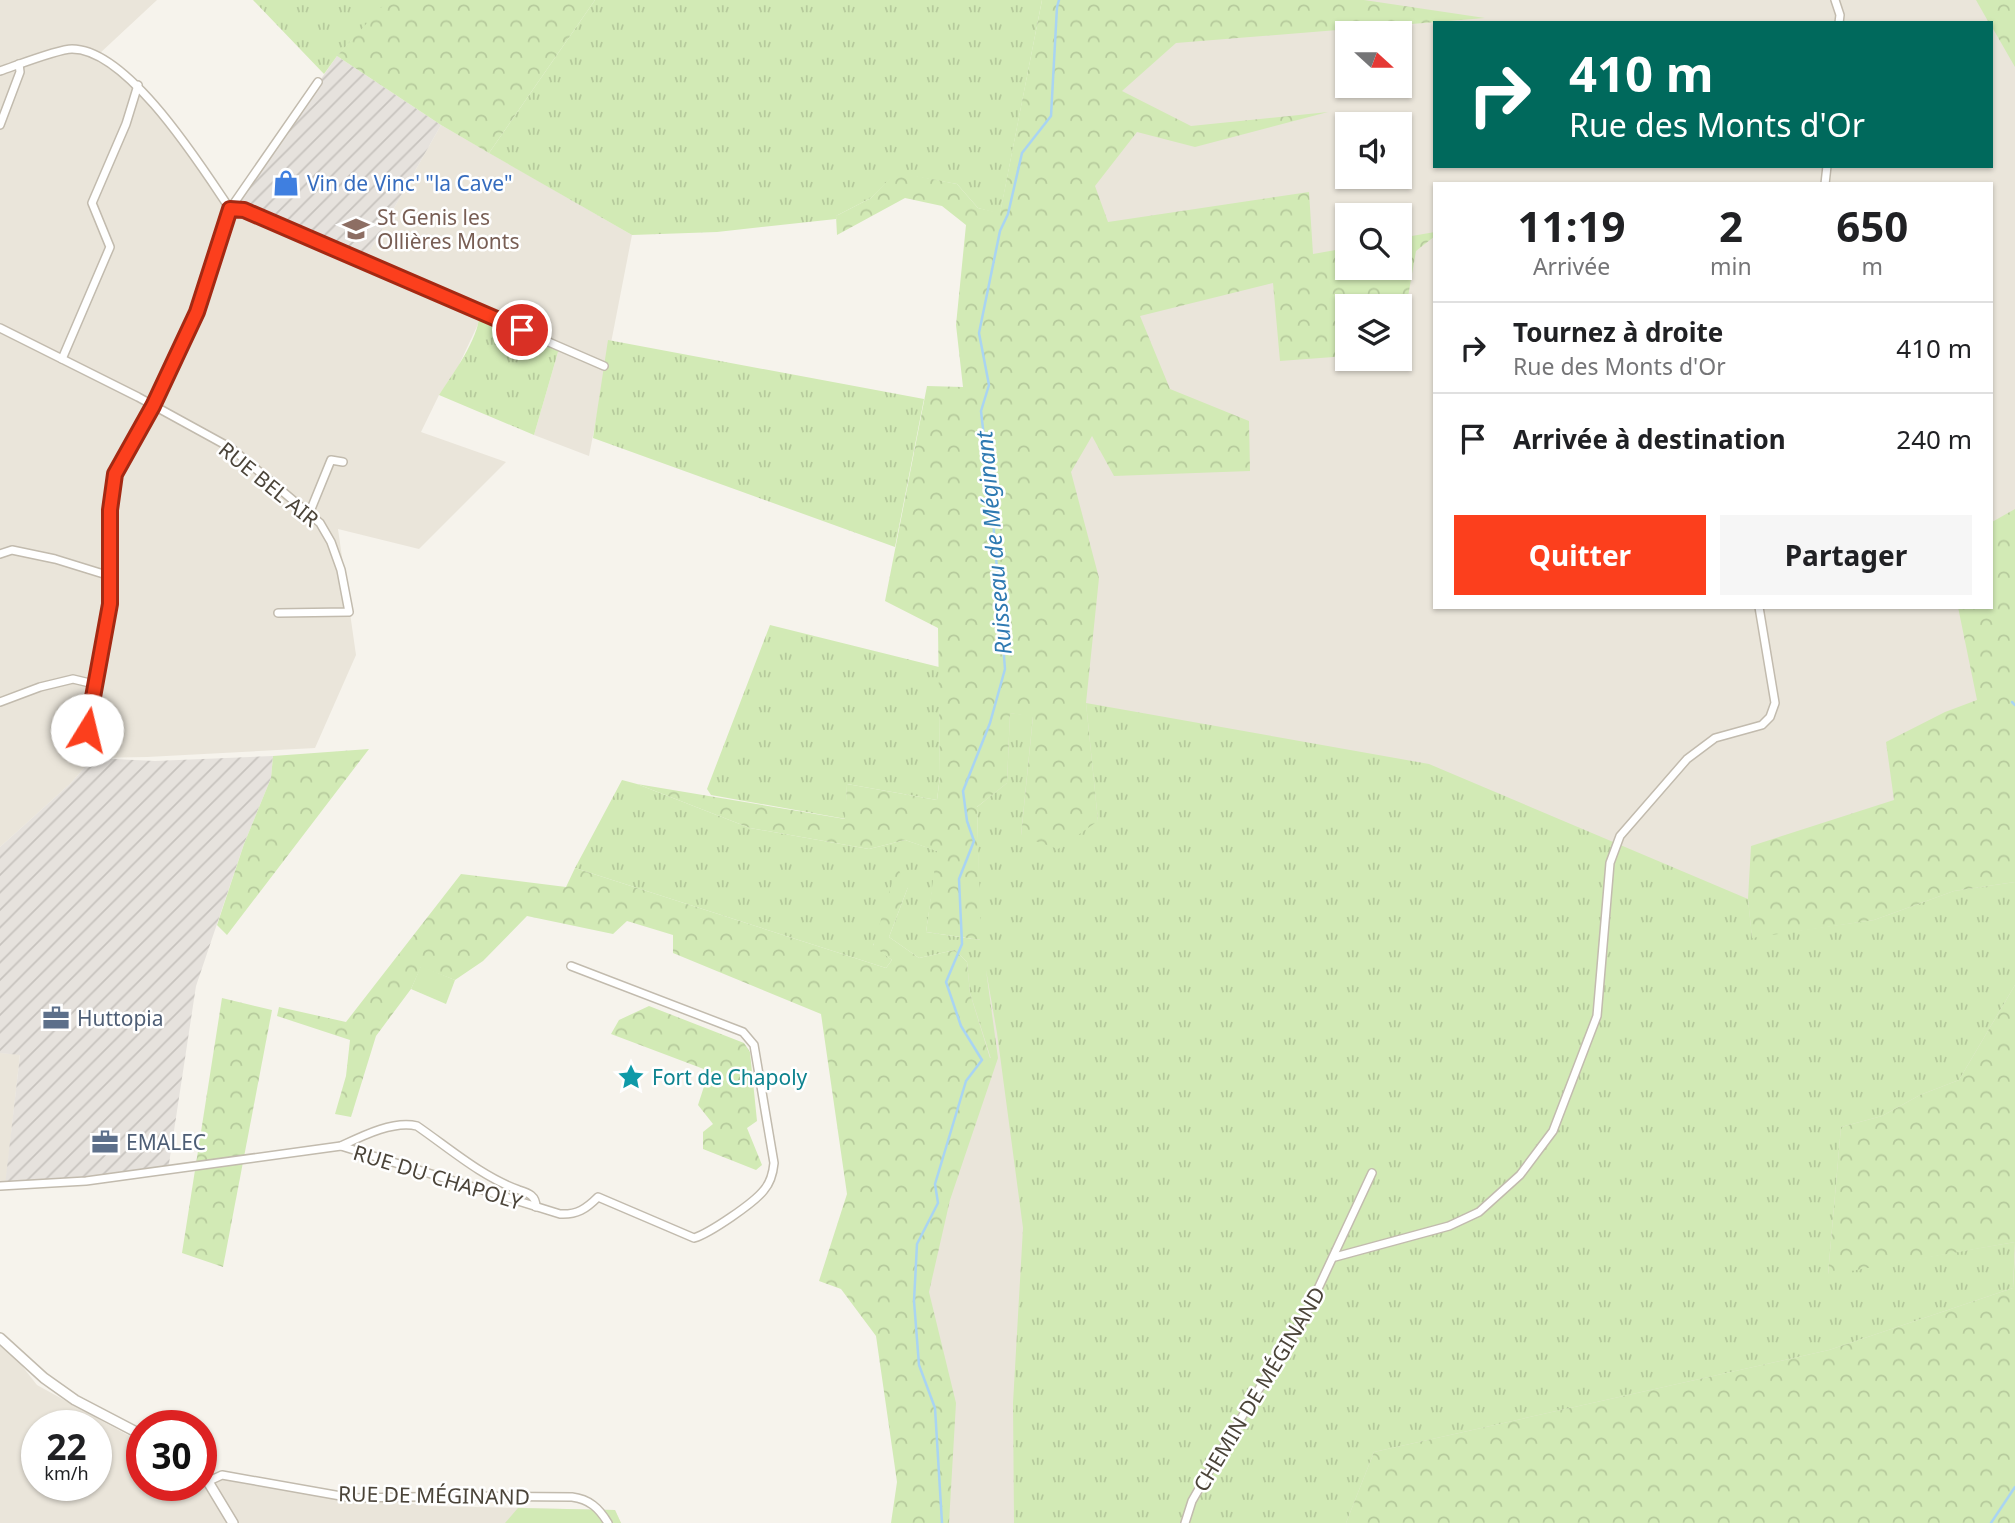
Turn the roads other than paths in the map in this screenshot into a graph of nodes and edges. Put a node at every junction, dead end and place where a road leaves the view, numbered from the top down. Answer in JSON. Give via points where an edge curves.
{"nodes":[{"id":1,"x":1835,"y":0,"type":"edge"},
{"id":2,"x":1839,"y":21,"type":"edge"},
{"id":3,"x":19,"y":64,"type":"junction"},
{"id":4,"x":0,"y":70,"type":"edge"},
{"id":5,"x":318,"y":82,"type":"dead end"},
{"id":6,"x":138,"y":85,"type":"junction"},
{"id":7,"x":0,"y":125,"type":"edge"},
{"id":8,"x":230,"y":209,"type":"junction"},
{"id":9,"x":0,"y":328,"type":"edge"},
{"id":10,"x":62,"y":359,"type":"junction"},
{"id":11,"x":604,"y":366,"type":"dead end"},
{"id":12,"x":153,"y":406,"type":"junction"},
{"id":13,"x":343,"y":461,"type":"dead end"},
{"id":14,"x":309,"y":514,"type":"junction"},
{"id":15,"x":0,"y":554,"type":"edge"},
{"id":16,"x":110,"y":576,"type":"junction"},
{"id":17,"x":1759,"y":609,"type":"edge"},
{"id":18,"x":278,"y":613,"type":"dead end"},
{"id":19,"x":94,"y":684,"type":"junction"},
{"id":20,"x":0,"y":702,"type":"edge"},
{"id":21,"x":84,"y":749,"type":"dead end"},
{"id":22,"x":571,"y":966,"type":"dead end"},
{"id":23,"x":341,"y":1146,"type":"junction"},
{"id":24,"x":1372,"y":1173,"type":"dead end"},
{"id":25,"x":0,"y":1186,"type":"edge"},
{"id":26,"x":536,"y":1207,"type":"junction"},
{"id":27,"x":1335,"y":1257,"type":"junction"},
{"id":28,"x":0,"y":1338,"type":"edge"},
{"id":29,"x":126,"y":1427,"type":"edge"},
{"id":30,"x":217,"y":1477,"type":"edge"},
{"id":31,"x":217,"y":1495,"type":"edge"},
{"id":32,"x":233,"y":1523,"type":"edge"},
{"id":33,"x":608,"y":1523,"type":"edge"},
{"id":34,"x":1185,"y":1523,"type":"edge"}],
"edges":[{"from":1,"to":2,"type":"street"},
{"from":3,"to":4,"type":"street"},
{"from":3,"to":6,"type":"street","via":[[71,48],[99,55]]},
{"from":3,"to":7,"type":"street"},
{"from":5,"to":8,"type":"street"},
{"from":6,"to":8,"type":"street"},
{"from":6,"to":10,"type":"street","via":[[92,203],[110,247]]},
{"from":8,"to":11,"type":"street","via":[[244,210]]},
{"from":8,"to":12,"type":"street","via":[[197,312]]},
{"from":9,"to":10,"type":"street","name":"RUE BEL AIR"},
{"from":10,"to":12,"type":"street","name":"RUE BEL AIR"},
{"from":12,"to":14,"type":"street","name":"RUE BEL AIR","via":[[232,448]]},
{"from":12,"to":16,"type":"street","via":[[115,474]]},
{"from":13,"to":14,"type":"street","via":[[331,460]]},
{"from":14,"to":18,"type":"street","name":"RUE BEL AIR","via":[[331,541],[349,612]]},
{"from":15,"to":16,"type":"street","via":[[12,550]]},
{"from":16,"to":19,"type":"street","via":[[110,604]]},
{"from":17,"to":27,"type":"street","via":[[1775,704],[1770,717],[1762,725],[1715,738],[1688,759],[1620,836],[1610,863],[1597,1016],[1553,1131],[1520,1175],[1479,1212],[1448,1226]]},
{"from":19,"to":20,"type":"street","via":[[73,679]]},
{"from":19,"to":21,"type":"street"},
{"from":22,"to":26,"type":"street","name":"RUE DU CHAPOLY","via":[[743,1032],[754,1045],[774,1163],[764,1191],[707,1234],[694,1238],[598,1197],[570,1215]]},
{"from":23,"to":25,"type":"street","name":"RUE DU CHAPOLY","via":[[86,1181]]},
{"from":23,"to":26,"type":"street","name":"RUE DU CHAPOLY"},
{"from":23,"to":26,"type":"street","name":"RUE DU CHAPOLY","via":[[405,1124],[417,1126],[504,1184],[530,1194]]},
{"from":24,"to":27,"type":"street","name":"CHEMIN DE MÉGINAND"},
{"from":27,"to":34,"type":"street","name":"CHEMIN DE MÉGINAND","via":[[1302,1323],[1192,1501]]},
{"from":28,"to":29,"type":"street","via":[[75,1400]]},
{"from":30,"to":33,"type":"street","name":"RUE DE MÉGINAND","via":[[352,1499],[583,1498],[596,1506]]},
{"from":31,"to":32,"type":"street"}]}
